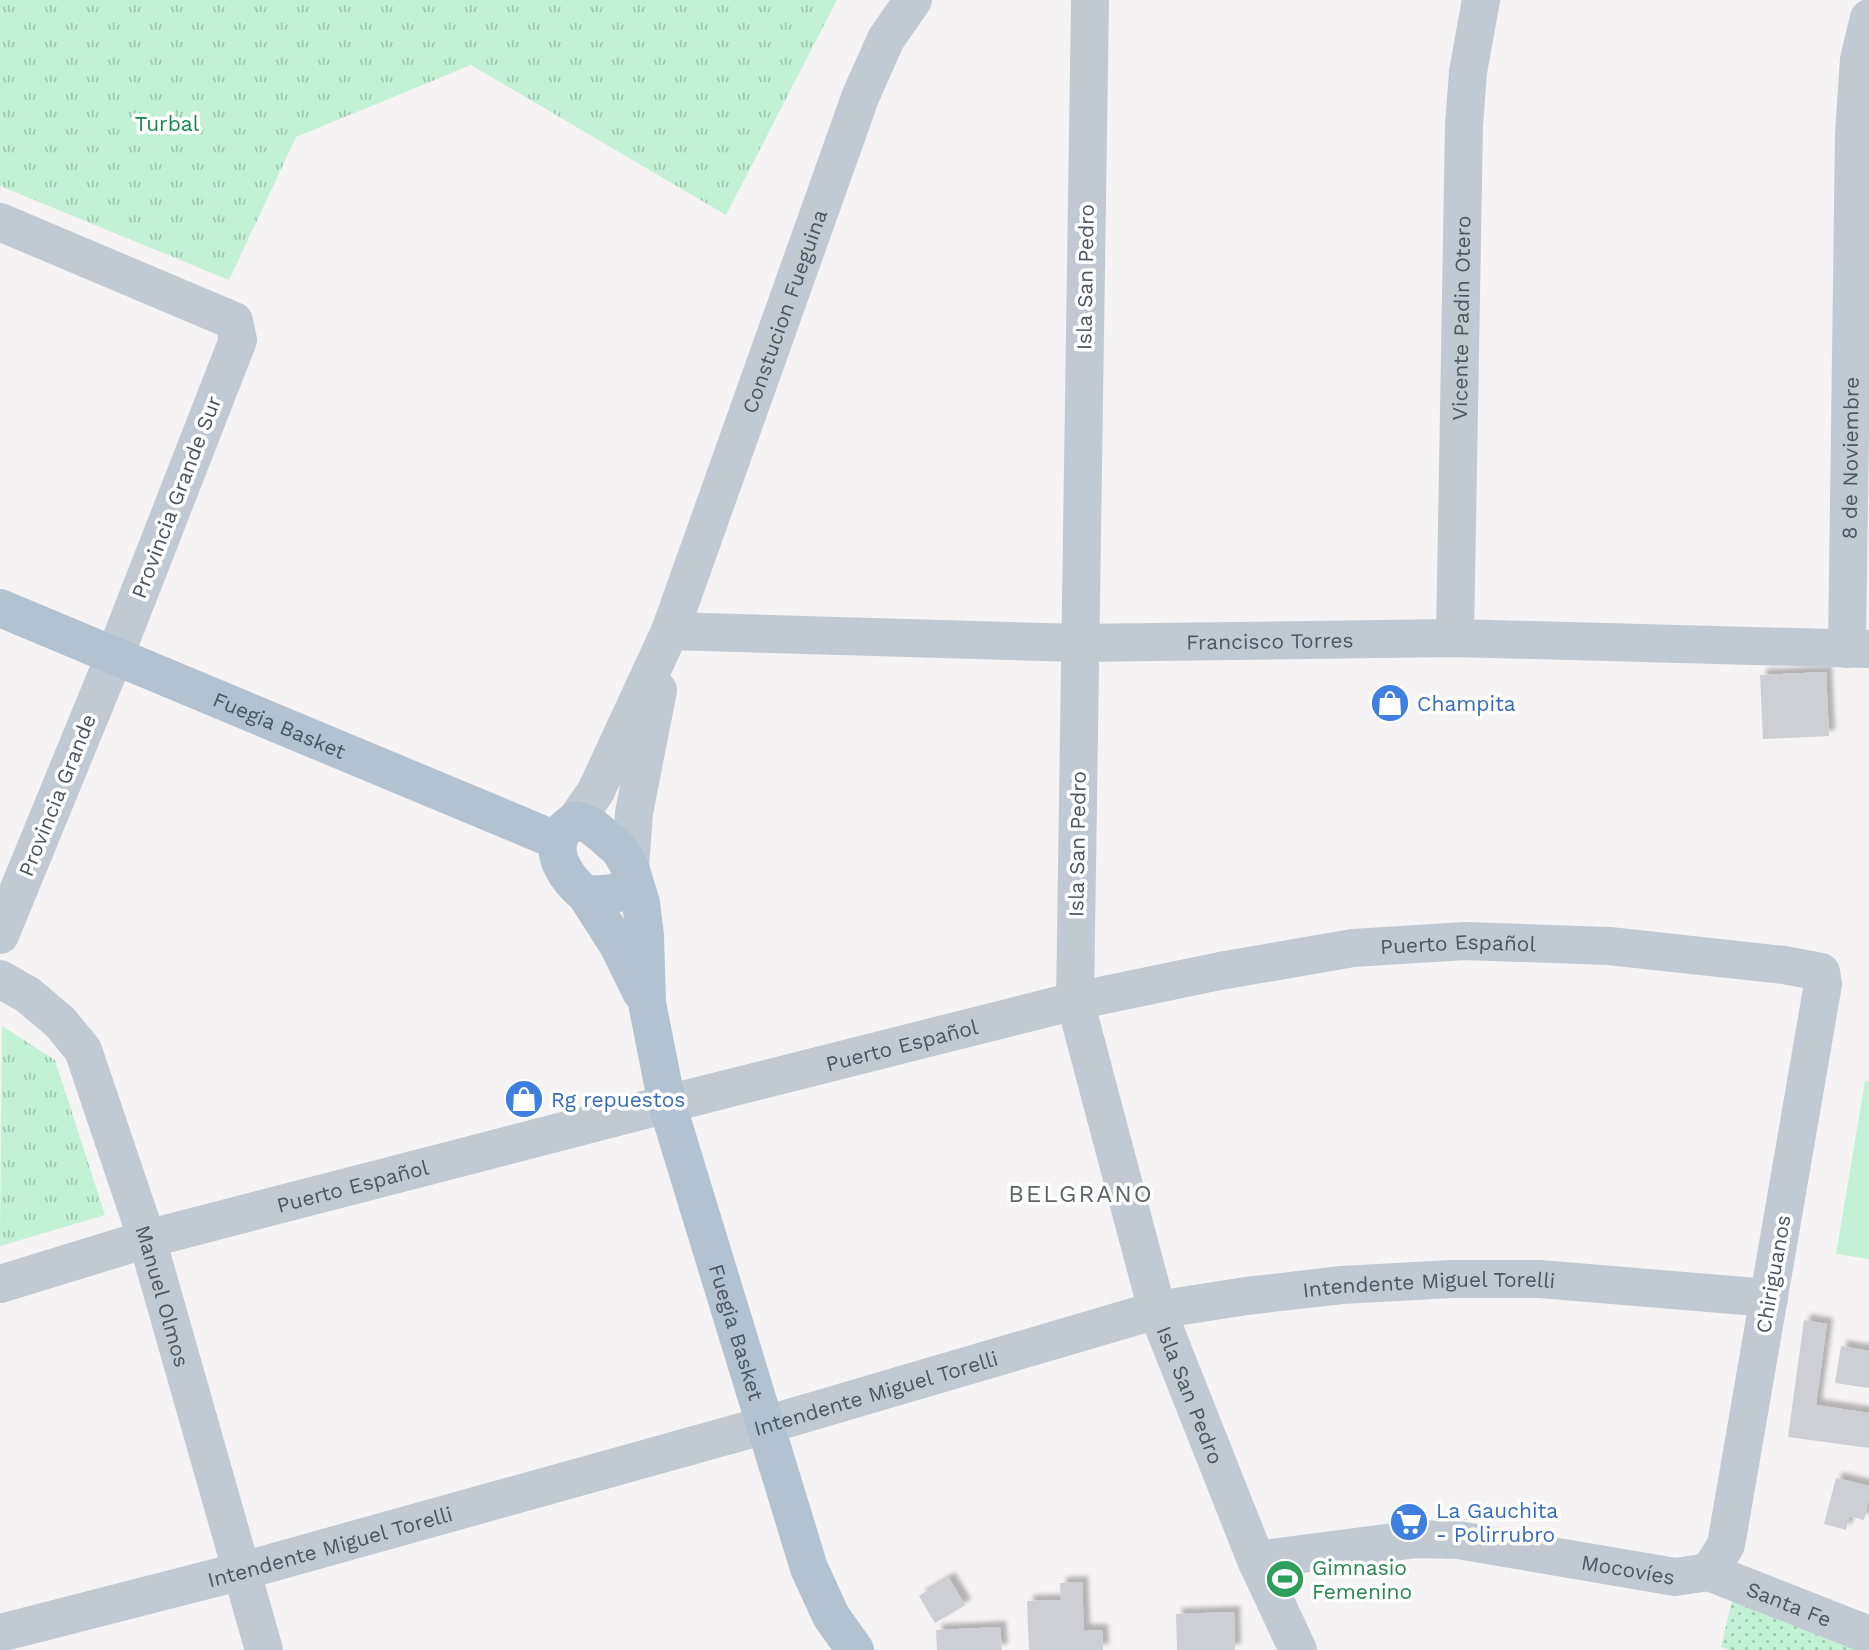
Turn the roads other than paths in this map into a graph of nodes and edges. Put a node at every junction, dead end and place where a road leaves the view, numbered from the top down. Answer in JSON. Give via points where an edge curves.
{"nodes":[{"id":1,"x":913,"y":0,"type":"edge"},
{"id":2,"x":1090,"y":0,"type":"edge"},
{"id":3,"x":1481,"y":0,"type":"edge"},
{"id":4,"x":1869,"y":18,"type":"edge"},
{"id":5,"x":0,"y":222,"type":"edge"},
{"id":6,"x":0,"y":608,"type":"edge"},
{"id":7,"x":670,"y":631,"type":"junction"},
{"id":8,"x":1455,"y":638,"type":"junction"},
{"id":9,"x":1079,"y":643,"type":"junction"},
{"id":10,"x":1858,"y":649,"type":"edge"},
{"id":11,"x":115,"y":655,"type":"junction"},
{"id":12,"x":567,"y":831,"type":"junction"},
{"id":13,"x":631,"y":873,"type":"junction"},
{"id":14,"x":586,"y":895,"type":"junction"},
{"id":15,"x":0,"y":935,"type":"edge"},
{"id":16,"x":1821,"y":972,"type":"joint"},
{"id":17,"x":0,"y":979,"type":"edge"},
{"id":18,"x":1075,"y":1001,"type":"junction"},
{"id":19,"x":647,"y":1003,"type":"junction"},
{"id":20,"x":667,"y":1104,"type":"junction"},
{"id":21,"x":147,"y":1239,"type":"junction"},
{"id":22,"x":0,"y":1284,"type":"edge"},
{"id":23,"x":1769,"y":1298,"type":"junction"},
{"id":24,"x":1157,"y":1310,"type":"junction"},
{"id":25,"x":766,"y":1425,"type":"junction"},
{"id":26,"x":1256,"y":1560,"type":"junction"},
{"id":27,"x":243,"y":1571,"type":"junction"},
{"id":28,"x":1709,"y":1572,"type":"junction"},
{"id":29,"x":0,"y":1633,"type":"edge"},
{"id":30,"x":1869,"y":1635,"type":"edge"},
{"id":31,"x":264,"y":1650,"type":"edge"},
{"id":32,"x":855,"y":1650,"type":"edge"},
{"id":33,"x":1298,"y":1650,"type":"edge"}],
"edges":[{"from":1,"to":7,"type":"street","name":"Constucion Fueguina","via":[[886,39],[861,95]]},
{"from":2,"to":9,"type":"street","name":"Isla San Pedro"},
{"from":3,"to":8,"type":"street","name":"Vicente Padin Otero","via":[[1464,125]]},
{"from":4,"to":10,"type":"street","name":"8 de Noviembre","via":[[1859,59],[1854,134]]},
{"from":5,"to":11,"type":"street","name":"Provincia Grande Sur","via":[[234,321],[238,340]]},
{"from":6,"to":11,"type":"main road","name":"Fuegia Basket"},
{"from":7,"to":9,"type":"street","name":"Francisco Torres"},
{"from":7,"to":12,"type":"street","via":[[596,791]]},
{"from":7,"to":13,"type":"street","via":[[634,813]]},
{"from":8,"to":9,"type":"street","name":"Francisco Torres"},
{"from":8,"to":10,"type":"street","name":"Francisco Torres"},
{"from":9,"to":18,"type":"street","name":"Isla San Pedro"},
{"from":11,"to":12,"type":"main road","name":"Fuegia Basket"},
{"from":11,"to":15,"type":"street","name":"Provincia Grande"},
{"from":12,"to":13,"type":"main road","via":[[592,825],[619,849]]},
{"from":12,"to":14,"type":"main road","via":[[560,863],[570,883]]},
{"from":13,"to":14,"type":"main road","via":[[618,893]]},
{"from":13,"to":19,"type":"main road","name":"Fuegia Basket","via":[[642,903]]},
{"from":14,"to":19,"type":"main road","name":"Fuegia Basket"},
{"from":16,"to":18,"type":"street","name":"Puerto Español","via":[[1608,946],[1465,941],[1353,948]]},
{"from":16,"to":23,"type":"street","name":"Chiriguanos","via":[[1823,984]]},
{"from":17,"to":21,"type":"street","name":"Manuel Olmos","via":[[60,1022],[83,1050]]},
{"from":18,"to":20,"type":"street","name":"Puerto Español"},
{"from":18,"to":24,"type":"street","name":"Isla San Pedro"},
{"from":19,"to":20,"type":"main road","name":"Fuegia Basket"},
{"from":20,"to":21,"type":"street","name":"Puerto Español"},
{"from":20,"to":25,"type":"main road","name":"Fuegia Basket"},
{"from":21,"to":22,"type":"street","name":"Puerto Español"},
{"from":21,"to":27,"type":"street","name":"Manuel Olmos"},
{"from":23,"to":24,"type":"street","name":"Intendente Miguel Torelli","via":[[1539,1279],[1452,1279],[1342,1285]]},
{"from":23,"to":28,"type":"street","name":"Chiriguanos","via":[[1726,1545]]},
{"from":24,"to":25,"type":"street","name":"Intendente Miguel Torelli"},
{"from":24,"to":26,"type":"street","name":"Isla San Pedro"},
{"from":25,"to":27,"type":"street","name":"Intendente Miguel Torelli"},
{"from":25,"to":32,"type":"main road","name":"Fuegia Basket","via":[[809,1568],[831,1616]]},
{"from":26,"to":28,"type":"street","name":"Mocovíes","via":[[1431,1539],[1675,1577]]},
{"from":26,"to":33,"type":"street","name":"Isla San Pedro"},
{"from":27,"to":29,"type":"street","name":"Intendente Miguel Torelli"},
{"from":27,"to":31,"type":"street","name":"Manuel Olmos"},
{"from":28,"to":30,"type":"street","name":"Santa Fe"}]}
